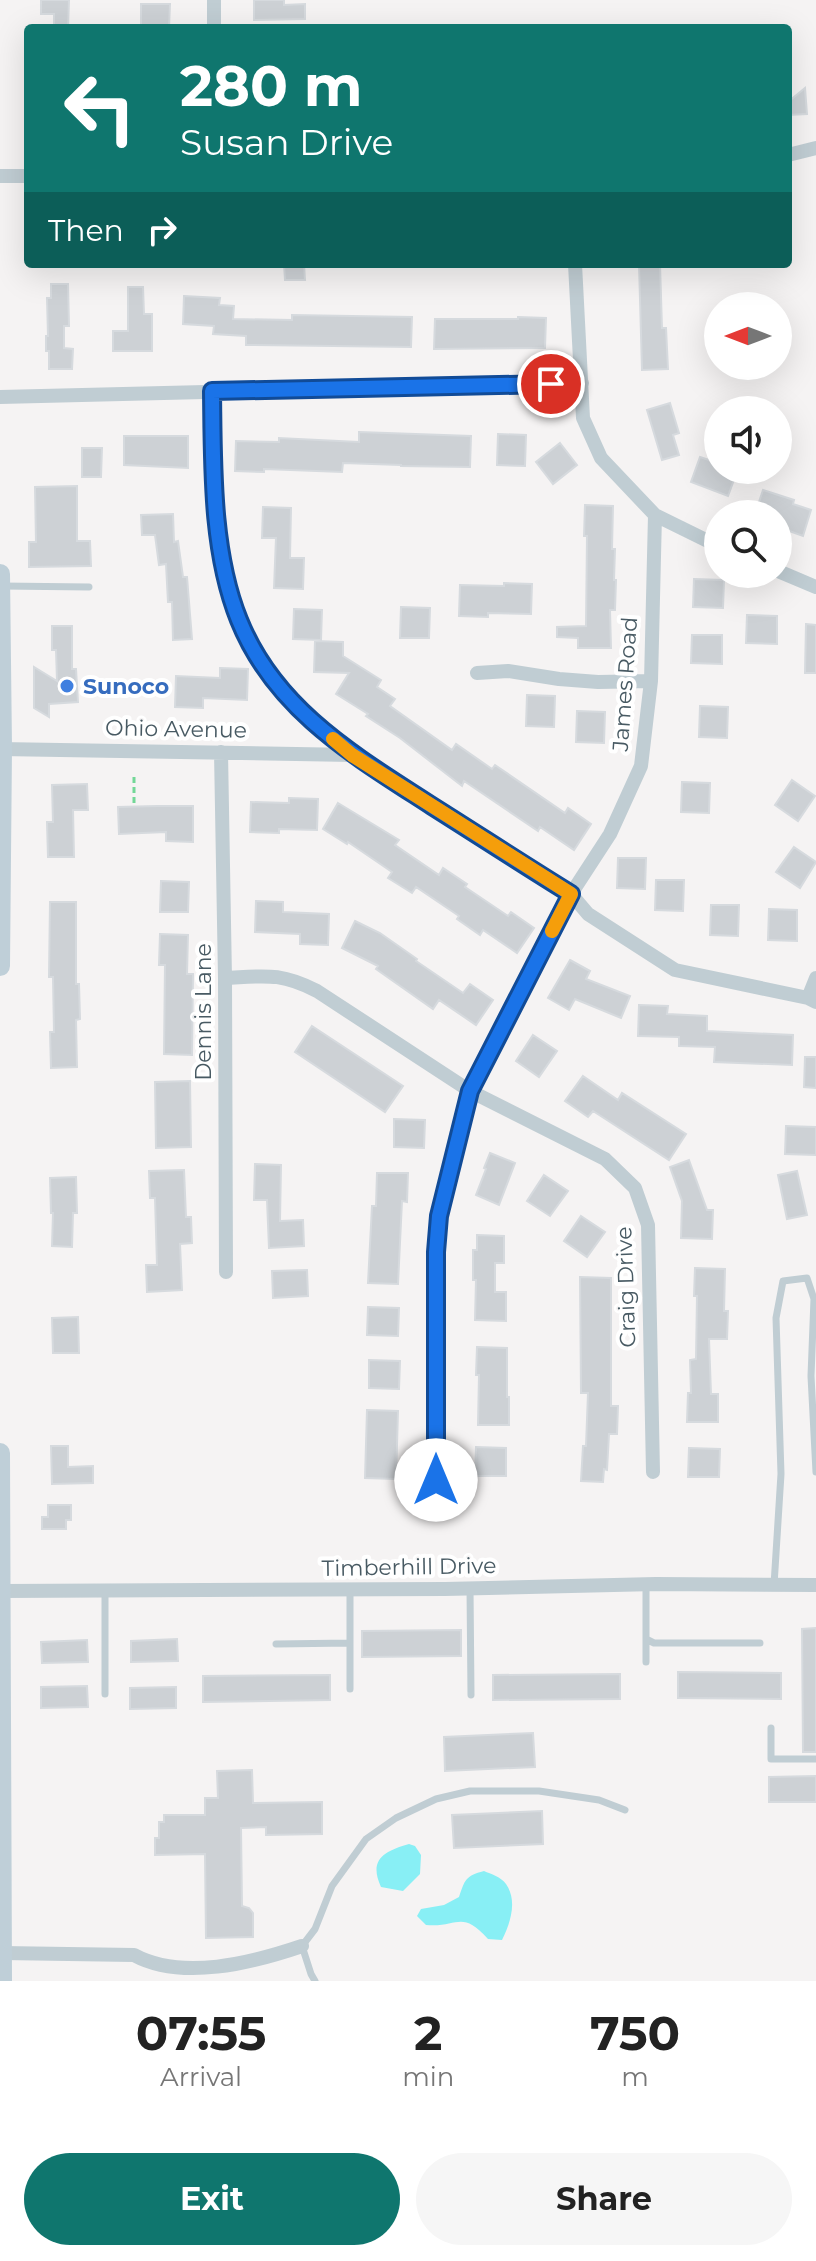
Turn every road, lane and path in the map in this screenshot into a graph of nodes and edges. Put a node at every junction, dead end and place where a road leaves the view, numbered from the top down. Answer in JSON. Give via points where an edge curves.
{"nodes":[{"id":1,"x":214,"y":0,"type":"edge"},
{"id":2,"x":214,"y":24,"type":"edge"},
{"id":3,"x":816,"y":148,"type":"edge"},
{"id":4,"x":792,"y":154,"type":"edge"},
{"id":5,"x":0,"y":176,"type":"edge"},
{"id":6,"x":24,"y":176,"type":"edge"},
{"id":7,"x":575,"y":268,"type":"edge"},
{"id":8,"x":582,"y":383,"type":"junction"},
{"id":9,"x":212,"y":391,"type":"junction"},
{"id":10,"x":0,"y":397,"type":"edge"},
{"id":11,"x":655,"y":515,"type":"junction"},
{"id":12,"x":704,"y":539,"type":"edge"},
{"id":13,"x":0,"y":574,"type":"edge"},
{"id":14,"x":792,"y":577,"type":"edge"},
{"id":15,"x":0,"y":586,"type":"edge"},
{"id":16,"x":89,"y":587,"type":"dead end"},
{"id":17,"x":816,"y":587,"type":"edge"},
{"id":18,"x":477,"y":673,"type":"dead end"},
{"id":19,"x":651,"y":681,"type":"junction"},
{"id":20,"x":1,"y":748,"type":"edge"},
{"id":21,"x":221,"y":752,"type":"junction"},
{"id":22,"x":352,"y":755,"type":"junction"},
{"id":23,"x":134,"y":777,"type":"dead end"},
{"id":24,"x":134,"y":807,"type":"dead end"},
{"id":25,"x":571,"y":894,"type":"junction"},
{"id":26,"x":0,"y":966,"type":"edge"},
{"id":27,"x":225,"y":978,"type":"junction"},
{"id":28,"x":816,"y":978,"type":"edge"},
{"id":29,"x":812,"y":1000,"type":"edge"},
{"id":30,"x":470,"y":1091,"type":"junction"},
{"id":31,"x":226,"y":1272,"type":"dead end"},
{"id":32,"x":0,"y":1453,"type":"edge"},
{"id":33,"x":653,"y":1472,"type":"dead end"},
{"id":34,"x":816,"y":1472,"type":"edge"},
{"id":35,"x":436,"y":1480,"type":"dead end"},
{"id":36,"x":646,"y":1584,"type":"junction"},
{"id":37,"x":774,"y":1585,"type":"junction"},
{"id":38,"x":816,"y":1585,"type":"edge"},
{"id":39,"x":470,"y":1588,"type":"junction"},
{"id":40,"x":350,"y":1589,"type":"junction"},
{"id":41,"x":2,"y":1591,"type":"junction"},
{"id":42,"x":105,"y":1591,"type":"junction"},
{"id":43,"x":646,"y":1639,"type":"junction"},
{"id":44,"x":350,"y":1643,"type":"junction"},
{"id":45,"x":760,"y":1643,"type":"dead end"},
{"id":46,"x":276,"y":1644,"type":"dead end"},
{"id":47,"x":1,"y":1654,"type":"edge"},
{"id":48,"x":646,"y":1662,"type":"dead end"},
{"id":49,"x":350,"y":1689,"type":"dead end"},
{"id":50,"x":105,"y":1694,"type":"dead end"},
{"id":51,"x":471,"y":1695,"type":"dead end"},
{"id":52,"x":771,"y":1728,"type":"dead end"},
{"id":53,"x":816,"y":1759,"type":"edge"},
{"id":54,"x":625,"y":1810,"type":"dead end"},
{"id":55,"x":302,"y":1946,"type":"junction"},
{"id":56,"x":2,"y":1953,"type":"junction"},
{"id":57,"x":2,"y":1981,"type":"edge"},
{"id":58,"x":315,"y":1981,"type":"edge"}],
"edges":[{"from":1,"to":2,"type":"street"},
{"from":3,"to":4,"type":"street"},
{"from":5,"to":6,"type":"street"},
{"from":7,"to":8,"type":"street"},
{"from":8,"to":9,"type":"street"},
{"from":8,"to":11,"type":"street","via":[[583,418],[601,458]]},
{"from":9,"to":10,"type":"street"},
{"from":9,"to":22,"type":"street","via":[[213,490],[223,563],[239,620],[297,709]]},
{"from":11,"to":12,"type":"street"},
{"from":11,"to":19,"type":"street","name":"James Road"},
{"from":13,"to":15,"type":"main road"},
{"from":14,"to":17,"type":"street"},
{"from":15,"to":16,"type":"lane"},
{"from":15,"to":20,"type":"main road"},
{"from":18,"to":19,"type":"street"},
{"from":19,"to":25,"type":"street","name":"James Road","via":[[641,766],[610,834]]},
{"from":20,"to":21,"type":"street","name":"Ohio Avenue"},
{"from":20,"to":26,"type":"main road"},
{"from":21,"to":22,"type":"street","name":"Ohio Avenue"},
{"from":21,"to":27,"type":"street","name":"Dennis Lane"},
{"from":22,"to":25,"type":"street"},
{"from":23,"to":24,"type":"path"},
{"from":25,"to":29,"type":"street","via":[[588,914],[675,970]]},
{"from":25,"to":30,"type":"street","name":"James Road"},
{"from":27,"to":30,"type":"street","name":"Craig Drive","via":[[277,975],[299,982]]},
{"from":27,"to":31,"type":"street","name":"Dennis Lane"},
{"from":28,"to":29,"type":"street"},
{"from":30,"to":33,"type":"street","name":"Craig Drive","via":[[605,1159],[635,1188],[648,1225]]},
{"from":30,"to":35,"type":"street","name":"James Road","via":[[439,1216]]},
{"from":32,"to":41,"type":"main road"},
{"from":34,"to":37,"type":"lane","via":[[814,1299],[807,1278],[783,1281],[776,1318],[781,1474]]},
{"from":36,"to":37,"type":"street","name":"Timberhill Drive"},
{"from":36,"to":39,"type":"street","name":"Timberhill Drive"},
{"from":36,"to":43,"type":"lane"},
{"from":37,"to":38,"type":"street","name":"Timberhill Drive"},
{"from":39,"to":40,"type":"street","name":"Timberhill Drive"},
{"from":39,"to":51,"type":"lane"},
{"from":40,"to":42,"type":"street","name":"Timberhill Drive"},
{"from":40,"to":44,"type":"lane"},
{"from":41,"to":42,"type":"street","name":"Timberhill Drive"},
{"from":41,"to":47,"type":"main road"},
{"from":42,"to":50,"type":"lane"},
{"from":43,"to":45,"type":"lane"},
{"from":43,"to":48,"type":"lane"},
{"from":44,"to":46,"type":"lane"},
{"from":44,"to":49,"type":"lane"},
{"from":47,"to":56,"type":"main road"},
{"from":52,"to":53,"type":"lane","via":[[771,1759]]},
{"from":54,"to":55,"type":"lane","via":[[599,1800],[539,1791],[470,1791],[436,1799],[366,1839],[332,1886],[315,1929]]},
{"from":55,"to":56,"type":"street","via":[[251,1963],[186,1969],[149,1964],[134,1955]]},
{"from":55,"to":58,"type":"lane"},
{"from":56,"to":57,"type":"main road"}]}
